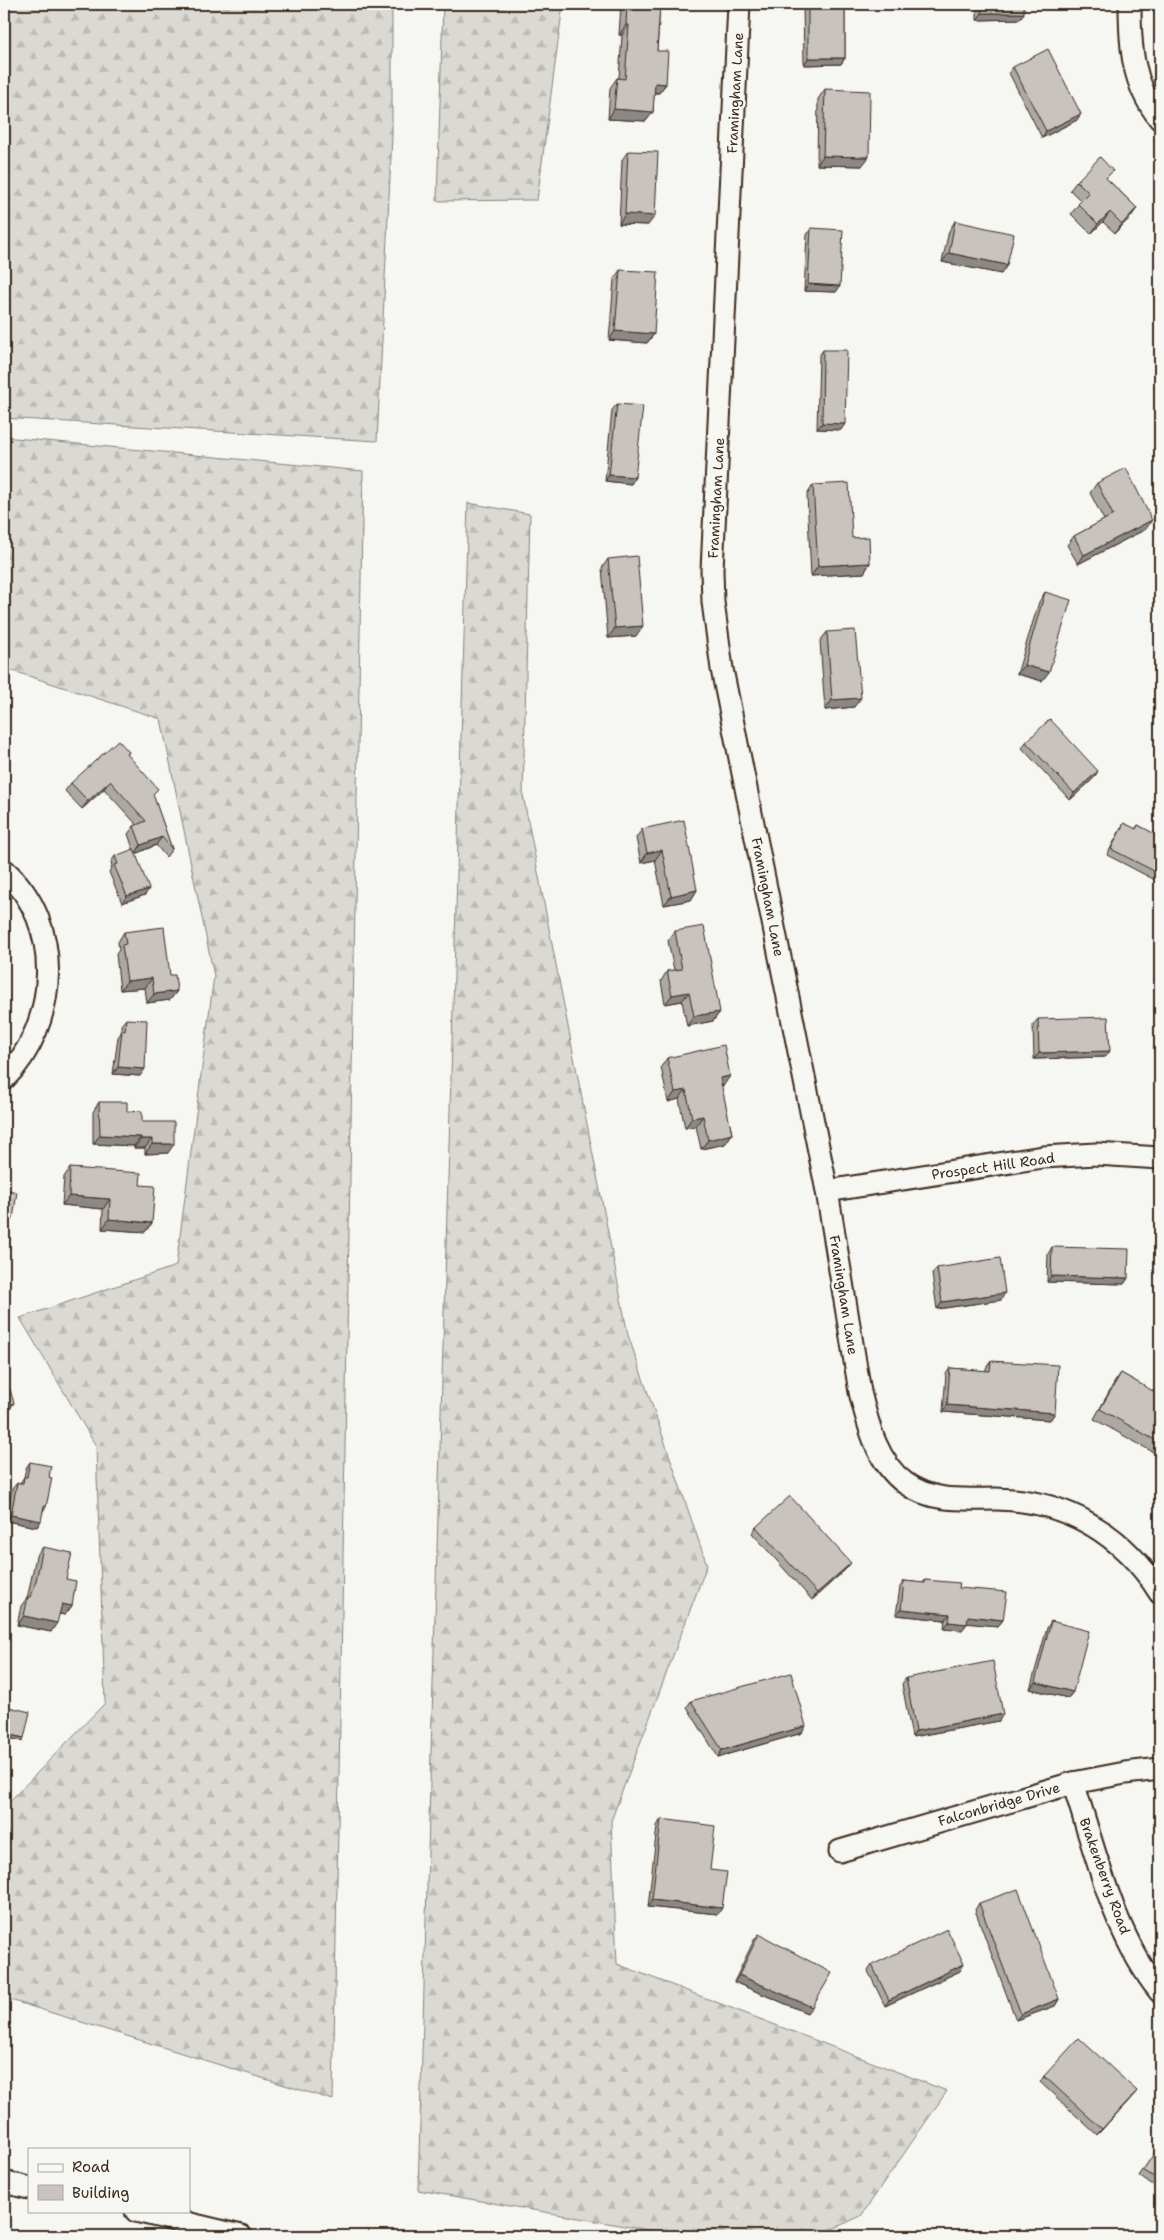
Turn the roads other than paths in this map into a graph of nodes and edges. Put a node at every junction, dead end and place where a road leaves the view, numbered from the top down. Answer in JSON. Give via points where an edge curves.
{"nodes":[{"id":1,"x":739,"y":4,"type":"edge"},
{"id":2,"x":1130,"y":4,"type":"edge"},
{"id":3,"x":1160,"y":119,"type":"edge"},
{"id":4,"x":4,"y":870,"type":"edge"},
{"id":5,"x":4,"y":1080,"type":"edge"},
{"id":6,"x":1160,"y":1158,"type":"edge"},
{"id":7,"x":827,"y":1191,"type":"junction"},
{"id":8,"x":1160,"y":1593,"type":"edge"},
{"id":9,"x":1160,"y":1769,"type":"edge"},
{"id":10,"x":1073,"y":1783,"type":"junction"},
{"id":11,"x":840,"y":1850,"type":"dead end"},
{"id":12,"x":1160,"y":1992,"type":"edge"},
{"id":13,"x":4,"y":2182,"type":"edge"},
{"id":14,"x":28,"y":2188,"type":"edge"},
{"id":15,"x":140,"y":2212,"type":"edge"},
{"id":16,"x":241,"y":2236,"type":"edge"}],
"edges":[{"from":1,"to":7,"type":"street","name":"Framingham Lane","via":[[713,602],[722,669]]},
{"from":2,"to":3,"type":"street","via":[[1130,45],[1134,69]]},
{"from":4,"to":5,"type":"street","via":[[26,896],[38,920],[48,963],[47,986],[36,1031],[26,1051]]},
{"from":6,"to":7,"type":"street","name":"Prospect Hill Road","via":[[1096,1154],[1043,1157]]},
{"from":7,"to":8,"type":"street","name":"Framingham Lane","via":[[860,1392],[874,1438],[891,1469],[904,1482],[932,1496],[953,1500],[1020,1501],[1076,1516],[1107,1533],[1119,1544],[1151,1578]]},
{"from":9,"to":10,"type":"street","name":"Falconbridge Drive"},
{"from":10,"to":11,"type":"street","name":"Falconbridge Drive"},
{"from":10,"to":12,"type":"street","name":"Brakenberry Road","via":[[1129,1942]]},
{"from":13,"to":14,"type":"street"},
{"from":15,"to":16,"type":"street"}]}
